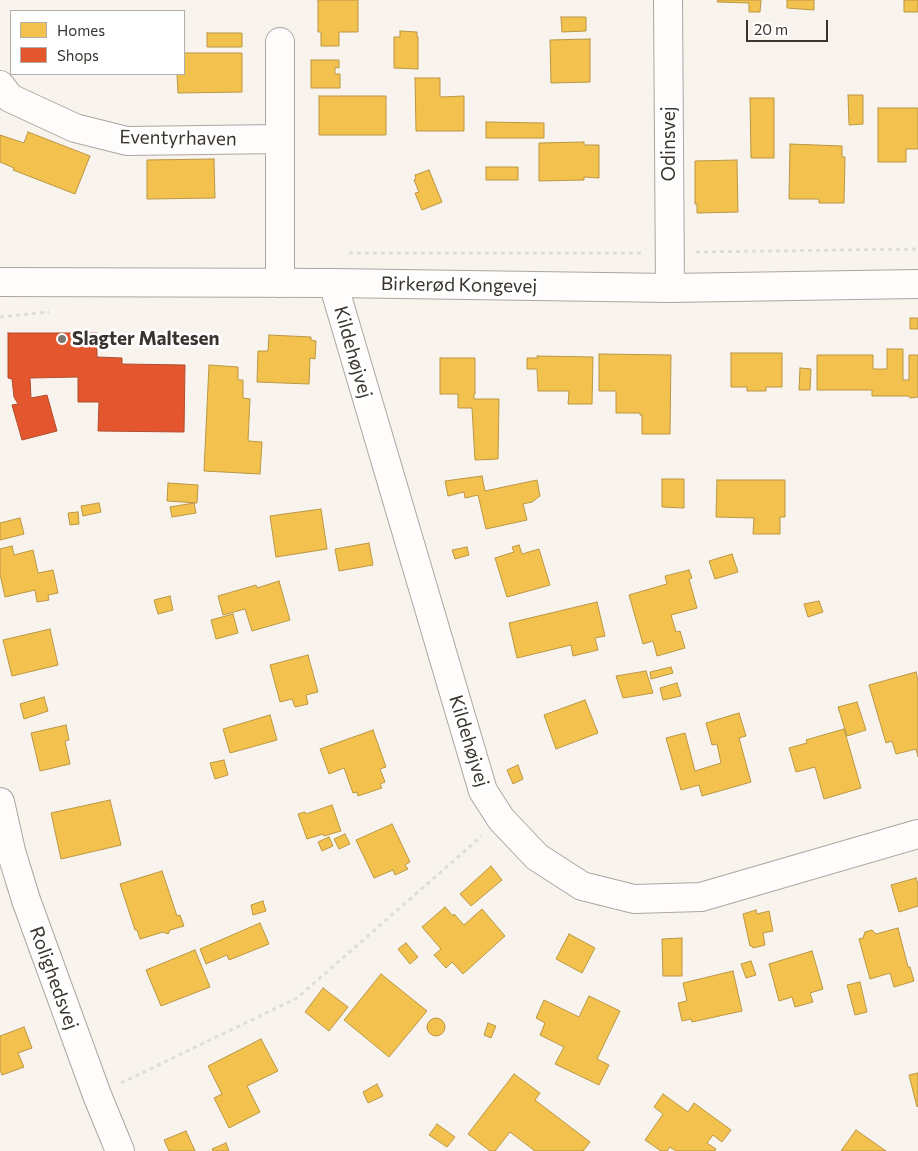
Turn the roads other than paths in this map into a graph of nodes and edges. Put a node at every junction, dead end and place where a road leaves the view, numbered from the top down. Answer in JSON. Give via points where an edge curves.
{"nodes":[{"id":1,"x":668,"y":0,"type":"edge"},
{"id":2,"x":280,"y":42,"type":"dead end"},
{"id":3,"x":0,"y":85,"type":"edge"},
{"id":4,"x":280,"y":139,"type":"junction"},
{"id":5,"x":0,"y":282,"type":"edge"},
{"id":6,"x":280,"y":283,"type":"junction"},
{"id":7,"x":333,"y":283,"type":"junction"},
{"id":8,"x":918,"y":284,"type":"edge"},
{"id":9,"x":670,"y":288,"type":"junction"},
{"id":10,"x":0,"y":802,"type":"edge"},
{"id":11,"x":918,"y":834,"type":"edge"},
{"id":12,"x":120,"y":1151,"type":"edge"}],
"edges":[{"from":1,"to":9,"type":"street","name":"Odinsvej"},
{"from":2,"to":4,"type":"street"},
{"from":3,"to":4,"type":"street","name":"Eventyrhaven","via":[[10,98],[75,128],[127,141]]},
{"from":4,"to":6,"type":"street"},
{"from":5,"to":6,"type":"street","name":"Birkerød Kongevej"},
{"from":6,"to":7,"type":"street","name":"Birkerød Kongevej"},
{"from":7,"to":9,"type":"street","name":"Birkerød Kongevej"},
{"from":7,"to":11,"type":"street","name":"Kildehøjvej","via":[[483,791],[501,820],[537,857],[582,886],[634,899],[701,896]]},
{"from":8,"to":9,"type":"street","name":"Birkerød Kongevej"},
{"from":10,"to":12,"type":"street","name":"Rolighedsvej","via":[[26,900]]}]}
